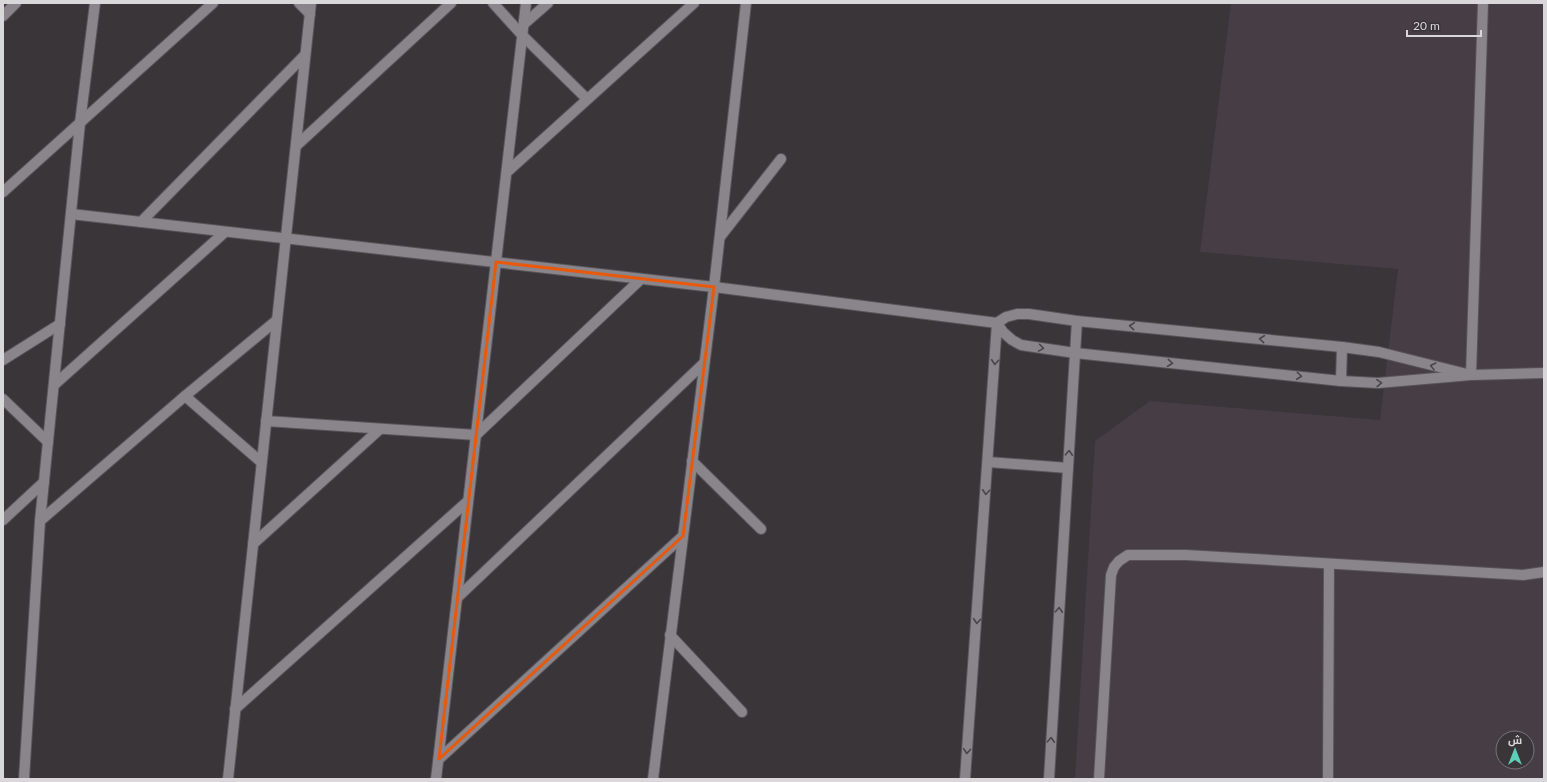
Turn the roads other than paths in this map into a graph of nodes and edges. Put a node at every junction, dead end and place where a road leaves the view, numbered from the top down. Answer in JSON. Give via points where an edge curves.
{"nodes":[{"id":1,"x":16,"y":3,"type":"edge"},
{"id":2,"x":95,"y":3,"type":"edge"},
{"id":3,"x":213,"y":3,"type":"edge"},
{"id":4,"x":299,"y":3,"type":"edge"},
{"id":5,"x":311,"y":3,"type":"edge"},
{"id":6,"x":451,"y":3,"type":"edge"},
{"id":7,"x":493,"y":3,"type":"edge"},
{"id":8,"x":526,"y":3,"type":"edge"},
{"id":9,"x":548,"y":3,"type":"edge"},
{"id":10,"x":694,"y":3,"type":"edge"},
{"id":11,"x":746,"y":3,"type":"edge"},
{"id":12,"x":1483,"y":3,"type":"edge"},
{"id":13,"x":310,"y":14,"type":"junction"},
{"id":14,"x":3,"y":16,"type":"edge"},
{"id":15,"x":524,"y":24,"type":"junction"},
{"id":16,"x":522,"y":36,"type":"junction"},
{"id":17,"x":305,"y":55,"type":"junction"},
{"id":18,"x":587,"y":99,"type":"junction"},
{"id":19,"x":80,"y":123,"type":"junction"},
{"id":20,"x":296,"y":146,"type":"junction"},
{"id":21,"x":781,"y":159,"type":"dead end"},
{"id":22,"x":507,"y":172,"type":"junction"},
{"id":23,"x":3,"y":192,"type":"edge"},
{"id":24,"x":70,"y":214,"type":"junction"},
{"id":25,"x":141,"y":222,"type":"junction"},
{"id":26,"x":226,"y":232,"type":"junction"},
{"id":27,"x":720,"y":237,"type":"junction"},
{"id":28,"x":286,"y":238,"type":"junction"},
{"id":29,"x":496,"y":262,"type":"junction"},
{"id":30,"x":641,"y":279,"type":"junction"},
{"id":31,"x":714,"y":287,"type":"junction"},
{"id":32,"x":277,"y":320,"type":"junction"},
{"id":33,"x":1077,"y":321,"type":"junction"},
{"id":34,"x":997,"y":323,"type":"junction"},
{"id":35,"x":60,"y":324,"type":"junction"},
{"id":36,"x":1342,"y":347,"type":"junction"},
{"id":37,"x":1075,"y":353,"type":"junction"},
{"id":38,"x":3,"y":360,"type":"edge"},
{"id":39,"x":704,"y":363,"type":"junction"},
{"id":40,"x":1544,"y":373,"type":"edge"},
{"id":41,"x":1471,"y":375,"type":"junction"},
{"id":42,"x":1340,"y":380,"type":"junction"},
{"id":43,"x":54,"y":386,"type":"junction"},
{"id":44,"x":185,"y":396,"type":"junction"},
{"id":45,"x":3,"y":399,"type":"edge"},
{"id":46,"x":266,"y":421,"type":"junction"},
{"id":47,"x":380,"y":429,"type":"junction"},
{"id":48,"x":476,"y":435,"type":"junction"},
{"id":49,"x":48,"y":442,"type":"junction"},
{"id":50,"x":692,"y":461,"type":"junction"},
{"id":51,"x":261,"y":462,"type":"junction"},
{"id":52,"x":988,"y":462,"type":"junction"},
{"id":53,"x":1068,"y":468,"type":"junction"},
{"id":54,"x":44,"y":482,"type":"junction"},
{"id":55,"x":468,"y":501,"type":"junction"},
{"id":56,"x":3,"y":520,"type":"edge"},
{"id":57,"x":40,"y":521,"type":"junction"},
{"id":58,"x":761,"y":529,"type":"dead end"},
{"id":59,"x":683,"y":536,"type":"junction"},
{"id":60,"x":253,"y":544,"type":"junction"},
{"id":61,"x":1329,"y":565,"type":"junction"},
{"id":62,"x":1544,"y":572,"type":"edge"},
{"id":63,"x":457,"y":598,"type":"junction"},
{"id":64,"x":670,"y":635,"type":"junction"},
{"id":65,"x":235,"y":710,"type":"junction"},
{"id":66,"x":742,"y":712,"type":"dead end"},
{"id":67,"x":439,"y":759,"type":"junction"},
{"id":68,"x":24,"y":779,"type":"edge"},
{"id":69,"x":228,"y":779,"type":"edge"},
{"id":70,"x":436,"y":779,"type":"edge"},
{"id":71,"x":653,"y":779,"type":"edge"},
{"id":72,"x":965,"y":779,"type":"edge"},
{"id":73,"x":1049,"y":779,"type":"edge"},
{"id":74,"x":1099,"y":779,"type":"edge"},
{"id":75,"x":1328,"y":779,"type":"edge"}],
"edges":[{"from":1,"to":14,"type":"street"},
{"from":2,"to":19,"type":"street"},
{"from":3,"to":19,"type":"street"},
{"from":4,"to":13,"type":"street"},
{"from":5,"to":13,"type":"street"},
{"from":6,"to":20,"type":"street"},
{"from":7,"to":16,"type":"street"},
{"from":8,"to":15,"type":"street"},
{"from":9,"to":15,"type":"street"},
{"from":10,"to":18,"type":"street"},
{"from":11,"to":27,"type":"street"},
{"from":12,"to":41,"type":"street"},
{"from":13,"to":17,"type":"street"},
{"from":15,"to":16,"type":"street"},
{"from":16,"to":18,"type":"street"},
{"from":16,"to":22,"type":"street"},
{"from":17,"to":20,"type":"street"},
{"from":17,"to":25,"type":"street"},
{"from":18,"to":22,"type":"street"},
{"from":19,"to":23,"type":"street"},
{"from":19,"to":24,"type":"street"},
{"from":20,"to":28,"type":"street"},
{"from":21,"to":27,"type":"street"},
{"from":22,"to":29,"type":"street"},
{"from":24,"to":25,"type":"street"},
{"from":24,"to":35,"type":"street"},
{"from":25,"to":26,"type":"street"},
{"from":26,"to":28,"type":"street"},
{"from":26,"to":43,"type":"street"},
{"from":27,"to":31,"type":"street"},
{"from":28,"to":29,"type":"street"},
{"from":28,"to":32,"type":"street"},
{"from":29,"to":30,"type":"street"},
{"from":29,"to":48,"type":"street"},
{"from":30,"to":31,"type":"street"},
{"from":30,"to":48,"type":"street"},
{"from":31,"to":34,"type":"street"},
{"from":31,"to":39,"type":"street"},
{"from":32,"to":44,"type":"street"},
{"from":32,"to":46,"type":"street"},
{"from":33,"to":34,"type":"street","via":[[1017,314]]},
{"from":36,"to":33,"type":"street","one_way":true},
{"from":33,"to":37,"type":"street"},
{"from":34,"to":37,"type":"street","one_way":true,"via":[[1012,340],[1021,345]]},
{"from":34,"to":52,"type":"street","one_way":true},
{"from":35,"to":38,"type":"street"},
{"from":35,"to":43,"type":"street"},
{"from":41,"to":36,"type":"street","one_way":true,"via":[[1379,352]]},
{"from":36,"to":42,"type":"street"},
{"from":37,"to":42,"type":"street","one_way":true},
{"from":53,"to":37,"type":"street","one_way":true},
{"from":39,"to":50,"type":"street"},
{"from":39,"to":63,"type":"street"},
{"from":40,"to":41,"type":"street"},
{"from":42,"to":41,"type":"street","one_way":true,"via":[[1378,383]]},
{"from":43,"to":49,"type":"street"},
{"from":44,"to":51,"type":"street"},
{"from":44,"to":57,"type":"street"},
{"from":45,"to":49,"type":"street"},
{"from":46,"to":47,"type":"street"},
{"from":46,"to":51,"type":"street"},
{"from":47,"to":48,"type":"street"},
{"from":47,"to":60,"type":"street"},
{"from":48,"to":55,"type":"street"},
{"from":49,"to":54,"type":"street"},
{"from":50,"to":58,"type":"street"},
{"from":50,"to":59,"type":"street"},
{"from":51,"to":60,"type":"street"},
{"from":52,"to":53,"type":"street"},
{"from":52,"to":72,"type":"street","one_way":true},
{"from":73,"to":53,"type":"street","one_way":true},
{"from":54,"to":56,"type":"street"},
{"from":54,"to":57,"type":"street"},
{"from":55,"to":63,"type":"street"},
{"from":55,"to":65,"type":"street"},
{"from":57,"to":68,"type":"street"},
{"from":59,"to":64,"type":"street"},
{"from":59,"to":67,"type":"street"},
{"from":60,"to":65,"type":"street"},
{"from":61,"to":62,"type":"street","via":[[1523,575]]},
{"from":61,"to":74,"type":"street","via":[[1186,555],[1128,555],[1119,561],[1111,575]]},
{"from":61,"to":75,"type":"street"},
{"from":63,"to":67,"type":"street"},
{"from":64,"to":66,"type":"street"},
{"from":64,"to":71,"type":"street"},
{"from":65,"to":69,"type":"street"},
{"from":67,"to":70,"type":"street"}]}
